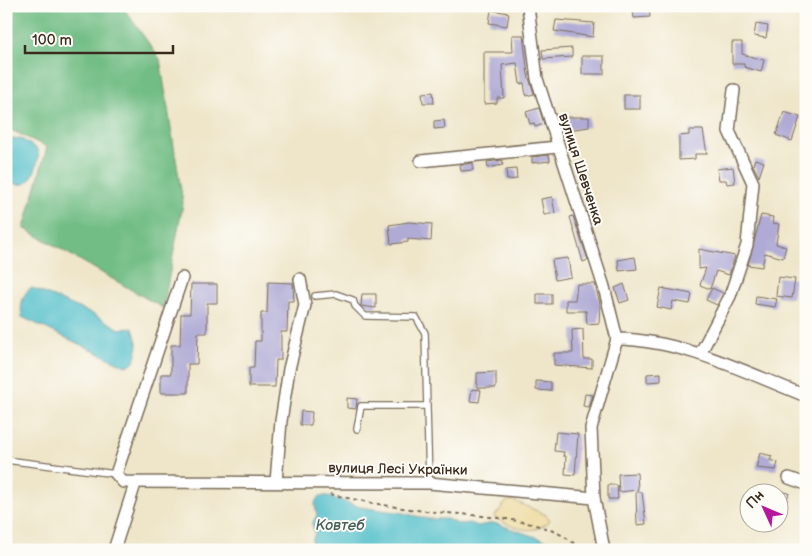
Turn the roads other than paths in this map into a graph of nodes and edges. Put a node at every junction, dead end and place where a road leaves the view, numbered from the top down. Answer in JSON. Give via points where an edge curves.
{"nodes":[{"id":1,"x":528,"y":6,"type":"edge"},
{"id":2,"x":734,"y":90,"type":"dead end"},
{"id":3,"x":558,"y":147,"type":"junction"},
{"id":4,"x":421,"y":160,"type":"dead end"},
{"id":5,"x":182,"y":278,"type":"dead end"},
{"id":6,"x":300,"y":279,"type":"dead end"},
{"id":7,"x":315,"y":296,"type":"dead end"},
{"id":8,"x":617,"y":339,"type":"junction"},
{"id":9,"x":700,"y":354,"type":"junction"},
{"id":10,"x":806,"y":396,"type":"edge"},
{"id":11,"x":426,"y":406,"type":"junction"},
{"id":12,"x":357,"y":429,"type":"dead end"},
{"id":13,"x":6,"y":460,"type":"edge"},
{"id":14,"x":116,"y":474,"type":"junction"},
{"id":15,"x":789,"y":478,"type":"dead end"},
{"id":16,"x":276,"y":482,"type":"junction"},
{"id":17,"x":429,"y":482,"type":"junction"},
{"id":18,"x":135,"y":484,"type":"junction"},
{"id":19,"x":806,"y":484,"type":"edge"},
{"id":20,"x":594,"y":498,"type":"junction"},
{"id":21,"x":114,"y":550,"type":"edge"},
{"id":22,"x":604,"y":550,"type":"edge"}],
"edges":[{"from":1,"to":3,"type":"street","name":"вулиця Шевченка","via":[[537,79]]},
{"from":2,"to":9,"type":"street","via":[[729,131],[753,183],[747,245],[730,296]]},
{"from":3,"to":4,"type":"street"},
{"from":3,"to":8,"type":"street","name":"вулиця Шевченка","via":[[604,286]]},
{"from":5,"to":14,"type":"street"},
{"from":6,"to":16,"type":"street","via":[[305,305],[281,421]]},
{"from":7,"to":11,"type":"lane","via":[[344,295],[353,300],[365,316],[416,317],[425,333]]},
{"from":8,"to":9,"type":"street","via":[[644,339]]},
{"from":8,"to":20,"type":"street","via":[[591,428]]},
{"from":9,"to":10,"type":"street"},
{"from":11,"to":12,"type":"lane","via":[[361,406]]},
{"from":11,"to":17,"type":"lane"},
{"from":13,"to":14,"type":"lane"},
{"from":14,"to":18,"type":"street","via":[[123,482]]},
{"from":15,"to":19,"type":"street"},
{"from":16,"to":17,"type":"street","name":"вулиця Лесі Українки"},
{"from":16,"to":18,"type":"street","name":"вулиця Лесі Українки"},
{"from":17,"to":20,"type":"street","name":"вулиця Лесі Українки"},
{"from":18,"to":21,"type":"street"},
{"from":20,"to":22,"type":"street"}]}
